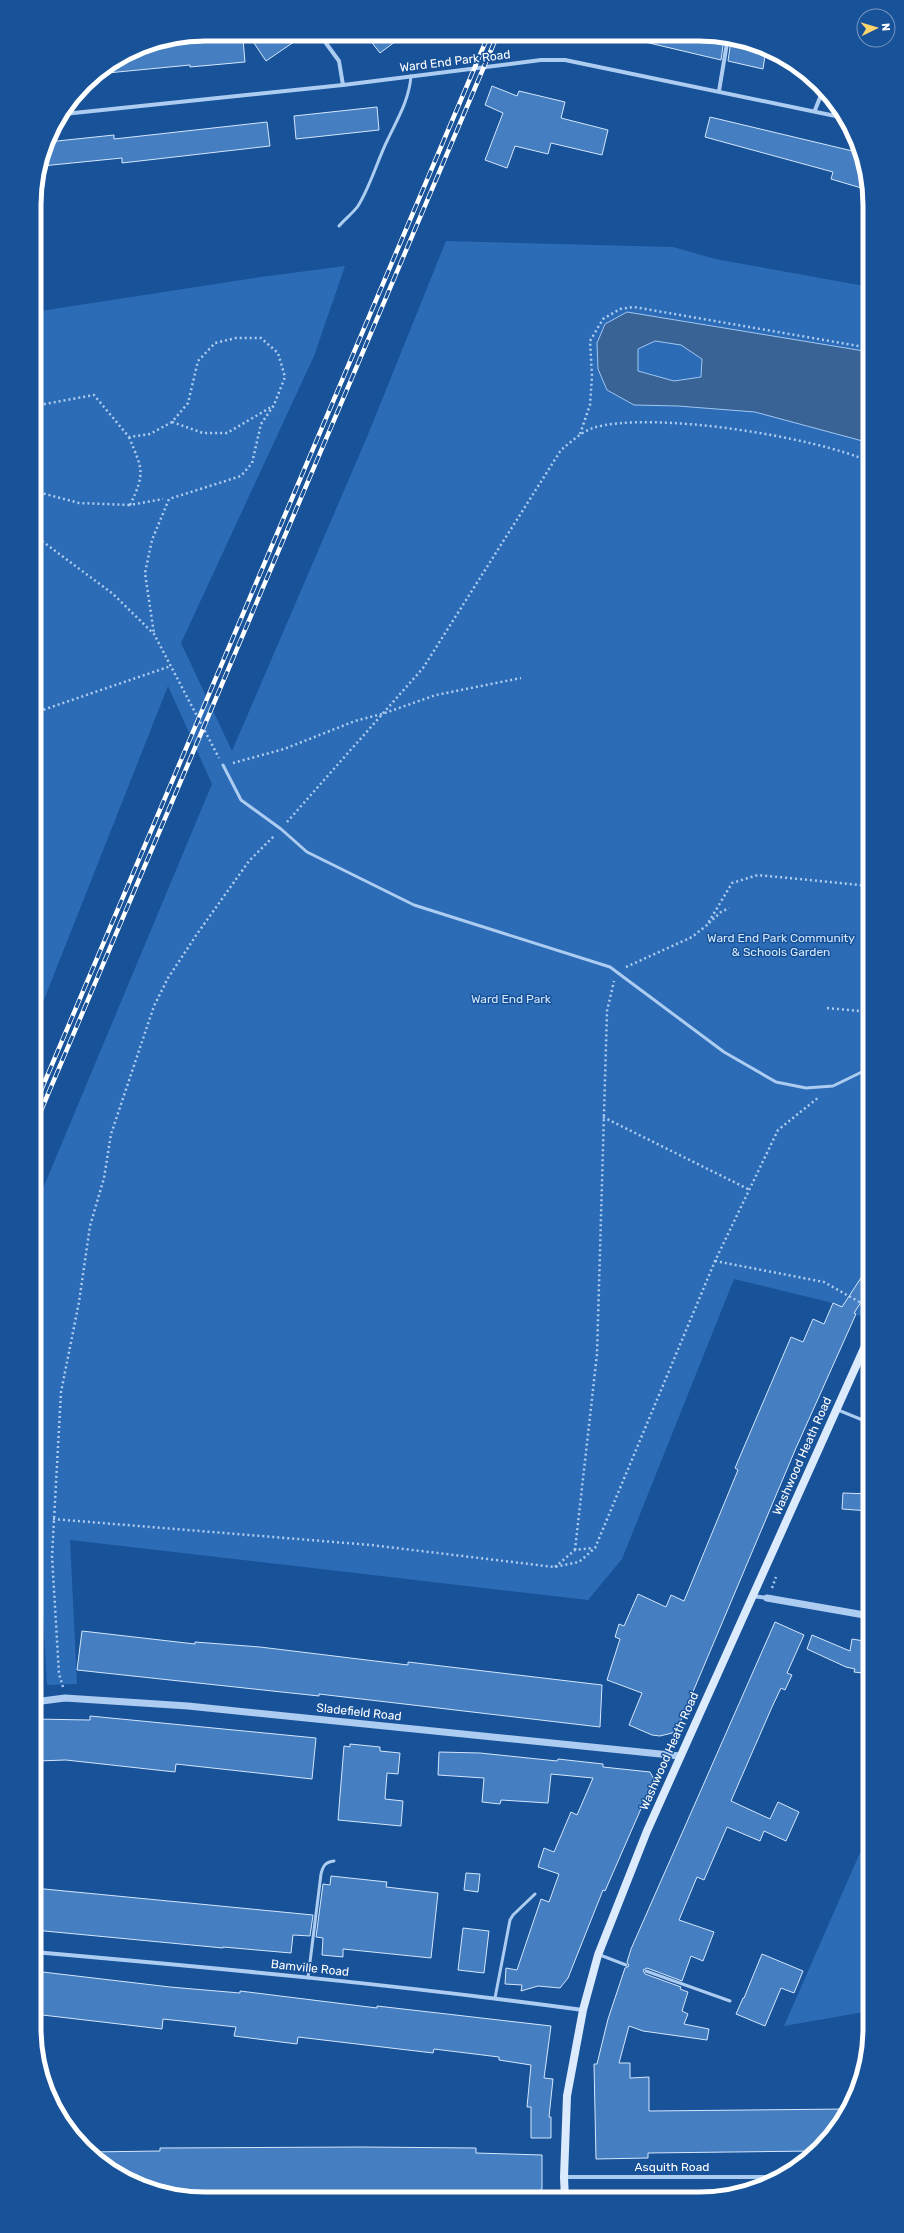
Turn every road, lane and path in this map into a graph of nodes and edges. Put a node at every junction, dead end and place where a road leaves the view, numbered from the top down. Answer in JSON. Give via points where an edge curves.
{"nodes":[{"id":1,"x":324,"y":41,"type":"edge"},
{"id":2,"x":727,"y":43,"type":"edge"},
{"id":3,"x":411,"y":76,"type":"junction"},
{"id":4,"x":343,"y":85,"type":"junction"},
{"id":5,"x":719,"y":91,"type":"junction"},
{"id":6,"x":821,"y":96,"type":"edge"},
{"id":7,"x":816,"y":110,"type":"junction"},
{"id":8,"x":69,"y":113,"type":"edge"},
{"id":9,"x":836,"y":116,"type":"edge"},
{"id":10,"x":339,"y":226,"type":"dead end"},
{"id":11,"x":863,"y":347,"type":"edge"},
{"id":12,"x":41,"y":405,"type":"edge"},
{"id":13,"x":274,"y":405,"type":"junction"},
{"id":14,"x":172,"y":422,"type":"junction"},
{"id":15,"x":580,"y":434,"type":"junction"},
{"id":16,"x":129,"y":437,"type":"junction"},
{"id":17,"x":863,"y":460,"type":"edge"},
{"id":18,"x":41,"y":493,"type":"edge"},
{"id":19,"x":162,"y":499,"type":"dead end"},
{"id":20,"x":130,"y":504,"type":"junction"},
{"id":21,"x":41,"y":540,"type":"edge"},
{"id":22,"x":154,"y":634,"type":"junction"},
{"id":23,"x":171,"y":666,"type":"junction"},
{"id":24,"x":521,"y":678,"type":"dead end"},
{"id":25,"x":41,"y":711,"type":"edge"},
{"id":26,"x":382,"y":714,"type":"junction"},
{"id":27,"x":223,"y":766,"type":"junction"},
{"id":28,"x":281,"y":829,"type":"junction"},
{"id":29,"x":863,"y":885,"type":"edge"},
{"id":30,"x":729,"y":908,"type":"dead end"},
{"id":31,"x":707,"y":925,"type":"junction"},
{"id":32,"x":616,"y":971,"type":"junction"},
{"id":33,"x":827,"y":1008,"type":"dead end"},
{"id":34,"x":863,"y":1011,"type":"edge"},
{"id":35,"x":863,"y":1071,"type":"edge"},
{"id":36,"x":833,"y":1086,"type":"junction"},
{"id":37,"x":603,"y":1117,"type":"junction"},
{"id":38,"x":750,"y":1190,"type":"junction"},
{"id":39,"x":715,"y":1261,"type":"junction"},
{"id":40,"x":863,"y":1304,"type":"edge"},
{"id":41,"x":863,"y":1350,"type":"edge"},
{"id":42,"x":836,"y":1409,"type":"junction"},
{"id":43,"x":863,"y":1420,"type":"edge"},
{"id":44,"x":52,"y":1519,"type":"junction"},
{"id":45,"x":595,"y":1548,"type":"junction"},
{"id":46,"x":575,"y":1550,"type":"junction"},
{"id":47,"x":554,"y":1567,"type":"junction"},
{"id":48,"x":752,"y":1596,"type":"junction"},
{"id":49,"x":767,"y":1598,"type":"joint"},
{"id":50,"x":863,"y":1615,"type":"edge"},
{"id":51,"x":65,"y":1698,"type":"junction"},
{"id":52,"x":41,"y":1701,"type":"edge"},
{"id":53,"x":680,"y":1756,"type":"junction"},
{"id":54,"x":334,"y":1861,"type":"dead end"},
{"id":55,"x":535,"y":1894,"type":"dead end"},
{"id":56,"x":41,"y":1953,"type":"edge"},
{"id":57,"x":598,"y":1954,"type":"junction"},
{"id":58,"x":626,"y":1965,"type":"dead end"},
{"id":59,"x":646,"y":1971,"type":"dead end"},
{"id":60,"x":308,"y":1978,"type":"junction"},
{"id":61,"x":495,"y":1998,"type":"junction"},
{"id":62,"x":730,"y":2000,"type":"dead end"},
{"id":63,"x":583,"y":2010,"type":"junction"},
{"id":64,"x":564,"y":2177,"type":"junction"},
{"id":65,"x":766,"y":2177,"type":"edge"},
{"id":66,"x":565,"y":2192,"type":"edge"}],
"edges":[{"from":1,"to":4,"type":"street","via":[[339,61]]},
{"from":2,"to":5,"type":"street"},
{"from":3,"to":4,"type":"street","name":"Ward End Park Road"},
{"from":3,"to":5,"type":"street","name":"Ward End Park Road","via":[[541,60],[565,60]]},
{"from":3,"to":10,"type":"lane","via":[[404,108],[368,186],[357,206]]},
{"from":4,"to":8,"type":"street","name":"Ward End Park Road"},
{"from":5,"to":7,"type":"street","name":"Ward End Park Road"},
{"from":6,"to":7,"type":"street"},
{"from":7,"to":9,"type":"street","name":"Ward End Park Road"},
{"from":11,"to":15,"type":"path","via":[[634,307],[620,308],[603,319],[590,341],[590,405]]},
{"from":12,"to":16,"type":"path","via":[[94,395]]},
{"from":13,"to":14,"type":"path","via":[[227,432],[203,433]]},
{"from":13,"to":14,"type":"path","via":[[285,377],[278,353],[260,338],[236,338],[215,343],[198,361],[188,403]]},
{"from":13,"to":22,"type":"path","via":[[261,424],[252,463],[241,476],[170,499],[152,540],[145,573]]},
{"from":14,"to":16,"type":"path","via":[[150,434]]},
{"from":15,"to":17,"type":"path","via":[[593,428],[625,422],[699,425],[796,439]]},
{"from":15,"to":26,"type":"path","via":[[560,450],[423,668]]},
{"from":16,"to":20,"type":"path","via":[[141,467],[140,484]]},
{"from":18,"to":20,"type":"path","via":[[78,503]]},
{"from":19,"to":20,"type":"path"},
{"from":21,"to":22,"type":"path","via":[[113,594]]},
{"from":22,"to":23,"type":"path"},
{"from":23,"to":25,"type":"path"},
{"from":23,"to":27,"type":"path"},
{"from":24,"to":26,"type":"path","via":[[436,695]]},
{"from":26,"to":27,"type":"path","via":[[355,721],[284,750]]},
{"from":26,"to":28,"type":"path"},
{"from":27,"to":28,"type":"lane","via":[[241,800]]},
{"from":28,"to":32,"type":"lane","via":[[307,852],[414,905]]},
{"from":28,"to":44,"type":"path","via":[[249,861],[168,978],[154,1006],[119,1109],[111,1134],[104,1178],[90,1226],[79,1302],[61,1392]]},
{"from":29,"to":31,"type":"path","via":[[758,875],[732,883]]},
{"from":30,"to":31,"type":"path"},
{"from":31,"to":32,"type":"path","via":[[692,937]]},
{"from":32,"to":36,"type":"lane","via":[[724,1052],[776,1082],[806,1088]]},
{"from":32,"to":37,"type":"path","via":[[607,1011]]},
{"from":33,"to":34,"type":"path"},
{"from":35,"to":36,"type":"lane"},
{"from":36,"to":38,"type":"path","via":[[778,1130]]},
{"from":37,"to":38,"type":"path"},
{"from":37,"to":46,"type":"path","via":[[597,1354]]},
{"from":38,"to":39,"type":"path"},
{"from":39,"to":40,"type":"path","via":[[824,1282]]},
{"from":39,"to":45,"type":"path"},
{"from":41,"to":42,"type":"main road","name":"Washwood Heath Road"},
{"from":42,"to":43,"type":"lane"},
{"from":42,"to":48,"type":"main road","name":"Washwood Heath Road"},
{"from":44,"to":47,"type":"path","via":[[370,1545]]},
{"from":44,"to":51,"type":"path","via":[[59,1674]]},
{"from":45,"to":46,"type":"path"},
{"from":45,"to":47,"type":"path","via":[[579,1562]]},
{"from":46,"to":47,"type":"path"},
{"from":48,"to":49,"type":"street"},
{"from":48,"to":53,"type":"main road","name":"Washwood Heath Road"},
{"from":49,"to":50,"type":"street"},
{"from":51,"to":52,"type":"street","name":"Sladefield Road"},
{"from":51,"to":53,"type":"street","name":"Sladefield Road","via":[[212,1708]]},
{"from":53,"to":57,"type":"main road","name":"Washwood Heath Road"},
{"from":54,"to":60,"type":"lane","via":[[323,1866],[321,1874]]},
{"from":55,"to":61,"type":"lane","via":[[510,1920]]},
{"from":56,"to":60,"type":"street","name":"Bamville Road"},
{"from":57,"to":58,"type":"lane"},
{"from":57,"to":63,"type":"main road","name":"Washwood Heath Road"},
{"from":59,"to":62,"type":"lane"},
{"from":60,"to":61,"type":"street","name":"Bamville Road"},
{"from":61,"to":63,"type":"street","name":"Bamville Road"},
{"from":63,"to":64,"type":"main road","name":"Washwood Heath Road","via":[[568,2096]]},
{"from":64,"to":65,"type":"street","name":"Asquith Road"},
{"from":64,"to":66,"type":"main road","name":"Washwood Heath Road"}]}
